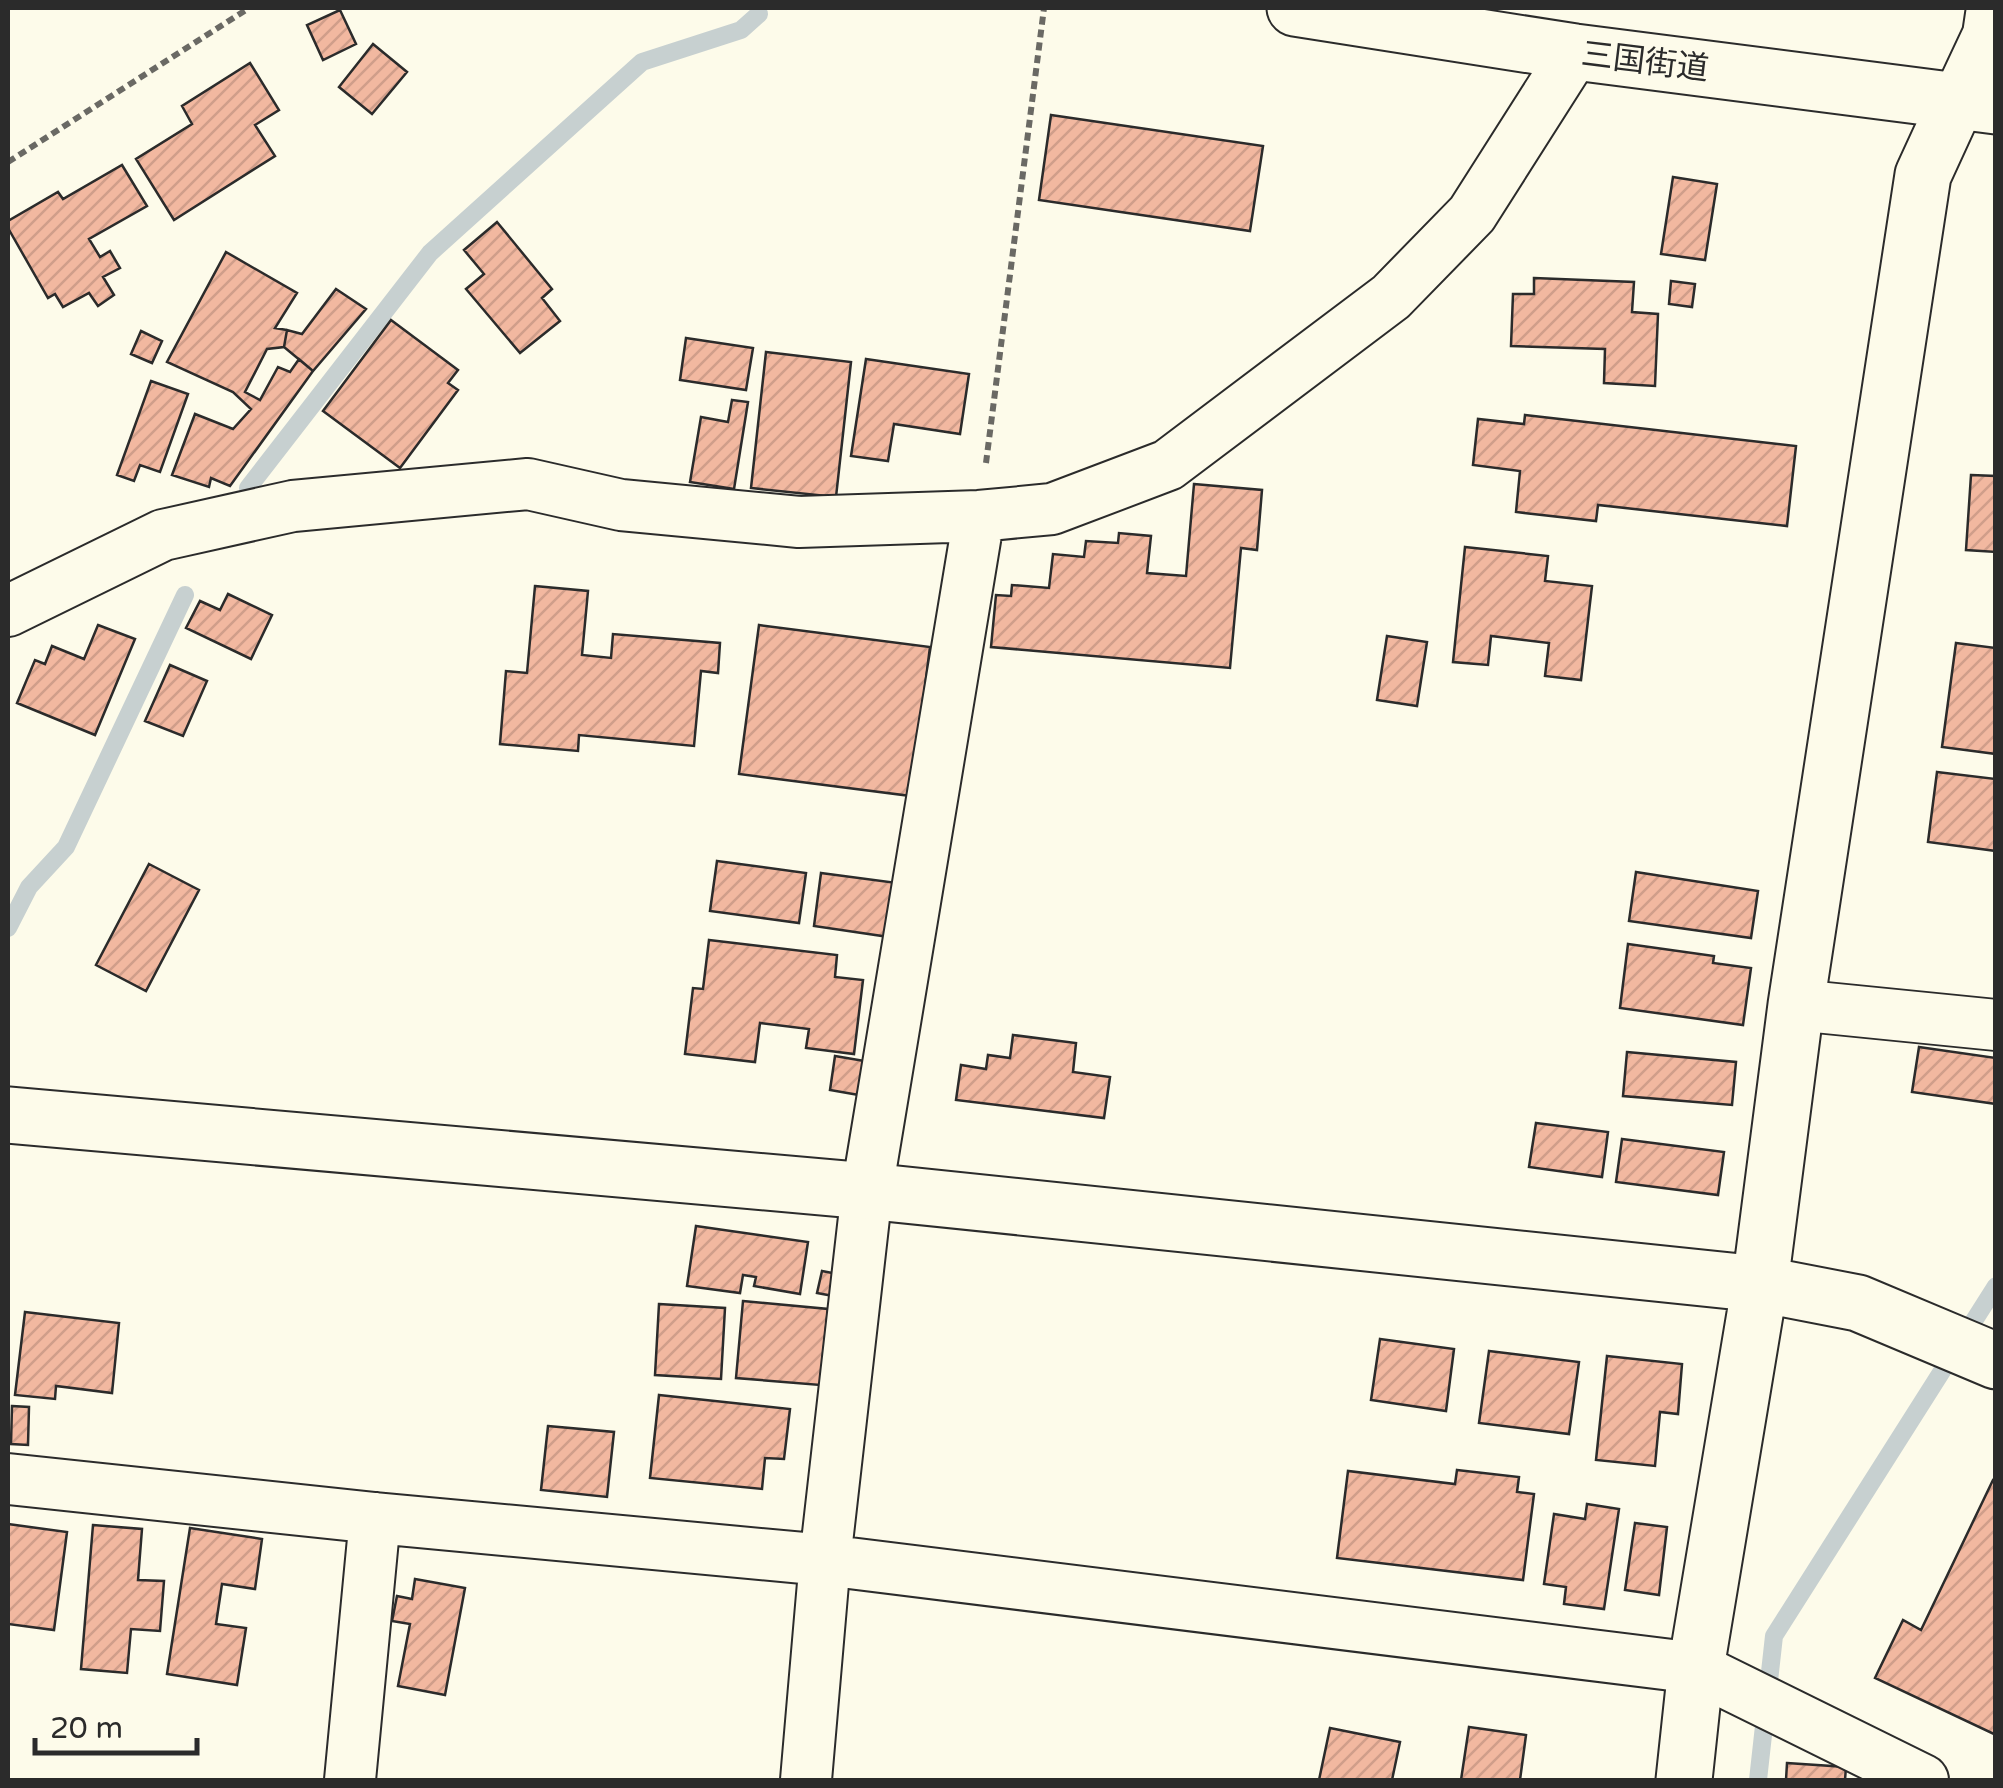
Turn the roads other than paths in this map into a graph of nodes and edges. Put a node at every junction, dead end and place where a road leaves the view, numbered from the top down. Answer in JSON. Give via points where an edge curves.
{"nodes":[{"id":1,"x":1295,"y":8,"type":"edge"},
{"id":2,"x":1992,"y":8,"type":"edge"},
{"id":3,"x":1575,"y":52,"type":"junction"},
{"id":4,"x":1976,"y":104,"type":"edge"},
{"id":5,"x":979,"y":516,"type":"junction"},
{"id":6,"x":8,"y":610,"type":"edge"},
{"id":7,"x":1796,"y":1005,"type":"junction"},
{"id":8,"x":1996,"y":1025,"type":"edge"},
{"id":9,"x":8,"y":1114,"type":"edge"},
{"id":10,"x":867,"y":1191,"type":"junction"},
{"id":11,"x":1760,"y":1284,"type":"junction"},
{"id":12,"x":1996,"y":1360,"type":"edge"},
{"id":13,"x":8,"y":1479,"type":"edge"},
{"id":14,"x":375,"y":1518,"type":"junction"},
{"id":15,"x":825,"y":1560,"type":"junction"},
{"id":16,"x":1696,"y":1668,"type":"junction"},
{"id":17,"x":350,"y":1780,"type":"edge"},
{"id":18,"x":806,"y":1780,"type":"edge"},
{"id":19,"x":1684,"y":1780,"type":"edge"},
{"id":20,"x":1923,"y":1780,"type":"edge"}],
"edges":[{"from":1,"to":3,"type":"main road","name":"三国街道"},
{"from":2,"to":4,"type":"street"},
{"from":3,"to":4,"type":"main road","name":"三国街道"},
{"from":3,"to":5,"type":"street","via":[[1472,214],[1391,297],[1168,465],[1052,509]]},
{"from":4,"to":7,"type":"main road","via":[[1923,175]]},
{"from":5,"to":6,"type":"street","via":[[799,522],[622,504],[528,484],[313,504],[163,535]]},
{"from":5,"to":10,"type":"street"},
{"from":7,"to":8,"type":"street"},
{"from":7,"to":11,"type":"main road"},
{"from":9,"to":10,"type":"main road"},
{"from":10,"to":11,"type":"main road"},
{"from":10,"to":15,"type":"street"},
{"from":11,"to":12,"type":"main road","via":[[1858,1303]]},
{"from":11,"to":16,"type":"main road"},
{"from":13,"to":14,"type":"street"},
{"from":14,"to":15,"type":"street"},
{"from":14,"to":17,"type":"street"},
{"from":15,"to":16,"type":"street"},
{"from":15,"to":18,"type":"street"},
{"from":16,"to":19,"type":"main road"},
{"from":16,"to":20,"type":"street"}]}
